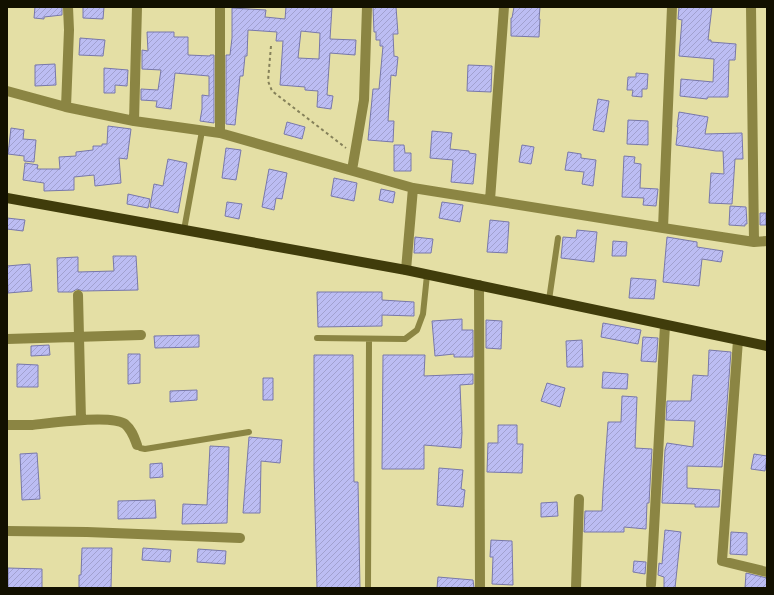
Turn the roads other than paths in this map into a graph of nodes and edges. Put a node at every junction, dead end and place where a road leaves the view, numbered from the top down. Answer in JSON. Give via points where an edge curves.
{"nodes":[{"id":1,"x":68,"y":7,"type":"edge"},
{"id":2,"x":136,"y":7,"type":"edge"},
{"id":3,"x":220,"y":7,"type":"edge"},
{"id":4,"x":367,"y":7,"type":"edge"},
{"id":5,"x":504,"y":7,"type":"edge"},
{"id":6,"x":672,"y":7,"type":"edge"},
{"id":7,"x":752,"y":7,"type":"edge"},
{"id":8,"x":7,"y":91,"type":"edge"},
{"id":9,"x":66,"y":107,"type":"junction"},
{"id":10,"x":134,"y":121,"type":"junction"},
{"id":11,"x":202,"y":130,"type":"junction"},
{"id":12,"x":220,"y":133,"type":"junction"},
{"id":13,"x":352,"y":170,"type":"junction"},
{"id":14,"x":413,"y":188,"type":"junction"},
{"id":15,"x":7,"y":198,"type":"edge"},
{"id":16,"x":490,"y":200,"type":"junction"},
{"id":17,"x":662,"y":228,"type":"junction"},
{"id":18,"x":184,"y":230,"type":"junction"},
{"id":19,"x":558,"y":238,"type":"dead end"},
{"id":20,"x":767,"y":241,"type":"edge"},
{"id":21,"x":754,"y":242,"type":"junction"},
{"id":22,"x":406,"y":270,"type":"junction"},
{"id":23,"x":427,"y":275,"type":"junction"},
{"id":24,"x":479,"y":285,"type":"junction"},
{"id":25,"x":78,"y":295,"type":"dead end"},
{"id":26,"x":549,"y":300,"type":"junction"},
{"id":27,"x":665,"y":325,"type":"junction"},
{"id":28,"x":141,"y":335,"type":"dead end"},
{"id":29,"x":80,"y":336,"type":"junction"},
{"id":30,"x":316,"y":338,"type":"dead end"},
{"id":31,"x":7,"y":339,"type":"edge"},
{"id":32,"x":369,"y":339,"type":"junction"},
{"id":33,"x":738,"y":340,"type":"junction"},
{"id":34,"x":767,"y":346,"type":"edge"},
{"id":35,"x":81,"y":420,"type":"junction"},
{"id":36,"x":7,"y":425,"type":"edge"},
{"id":37,"x":249,"y":432,"type":"dead end"},
{"id":38,"x":137,"y":445,"type":"joint"},
{"id":39,"x":579,"y":499,"type":"dead end"},
{"id":40,"x":7,"y":531,"type":"edge"},
{"id":41,"x":240,"y":538,"type":"dead end"},
{"id":42,"x":767,"y":572,"type":"edge"},
{"id":43,"x":651,"y":585,"type":"dead end"},
{"id":44,"x":368,"y":588,"type":"edge"},
{"id":45,"x":480,"y":588,"type":"edge"},
{"id":46,"x":576,"y":588,"type":"edge"}],
"edges":[{"from":1,"to":9,"type":"street"},
{"from":2,"to":10,"type":"street"},
{"from":3,"to":12,"type":"street"},
{"from":4,"to":13,"type":"street","via":[[364,100]]},
{"from":5,"to":16,"type":"street"},
{"from":6,"to":17,"type":"street"},
{"from":7,"to":21,"type":"street"},
{"from":8,"to":9,"type":"street"},
{"from":9,"to":10,"type":"street"},
{"from":10,"to":11,"type":"street"},
{"from":11,"to":12,"type":"street"},
{"from":11,"to":18,"type":"lane"},
{"from":12,"to":13,"type":"street"},
{"from":13,"to":14,"type":"street"},
{"from":14,"to":16,"type":"street"},
{"from":14,"to":22,"type":"street"},
{"from":15,"to":18,"type":"main road"},
{"from":16,"to":17,"type":"street"},
{"from":17,"to":21,"type":"street"},
{"from":18,"to":22,"type":"main road"},
{"from":19,"to":26,"type":"lane"},
{"from":20,"to":21,"type":"street"},
{"from":22,"to":23,"type":"main road"},
{"from":23,"to":24,"type":"main road"},
{"from":23,"to":32,"type":"lane","via":[[423,314],[417,330],[405,338]]},
{"from":24,"to":26,"type":"main road"},
{"from":24,"to":45,"type":"street"},
{"from":25,"to":29,"type":"street"},
{"from":26,"to":27,"type":"main road"},
{"from":27,"to":33,"type":"main road"},
{"from":27,"to":43,"type":"street"},
{"from":28,"to":29,"type":"street"},
{"from":29,"to":31,"type":"street"},
{"from":29,"to":35,"type":"street"},
{"from":30,"to":32,"type":"lane"},
{"from":32,"to":44,"type":"lane"},
{"from":33,"to":34,"type":"main road"},
{"from":33,"to":42,"type":"street","via":[[722,561]]},
{"from":35,"to":36,"type":"street"},
{"from":35,"to":38,"type":"street","via":[[112,420],[124,423],[132,432]]},
{"from":37,"to":38,"type":"lane","via":[[145,449]]},
{"from":39,"to":46,"type":"street"},
{"from":40,"to":41,"type":"street"}]}
